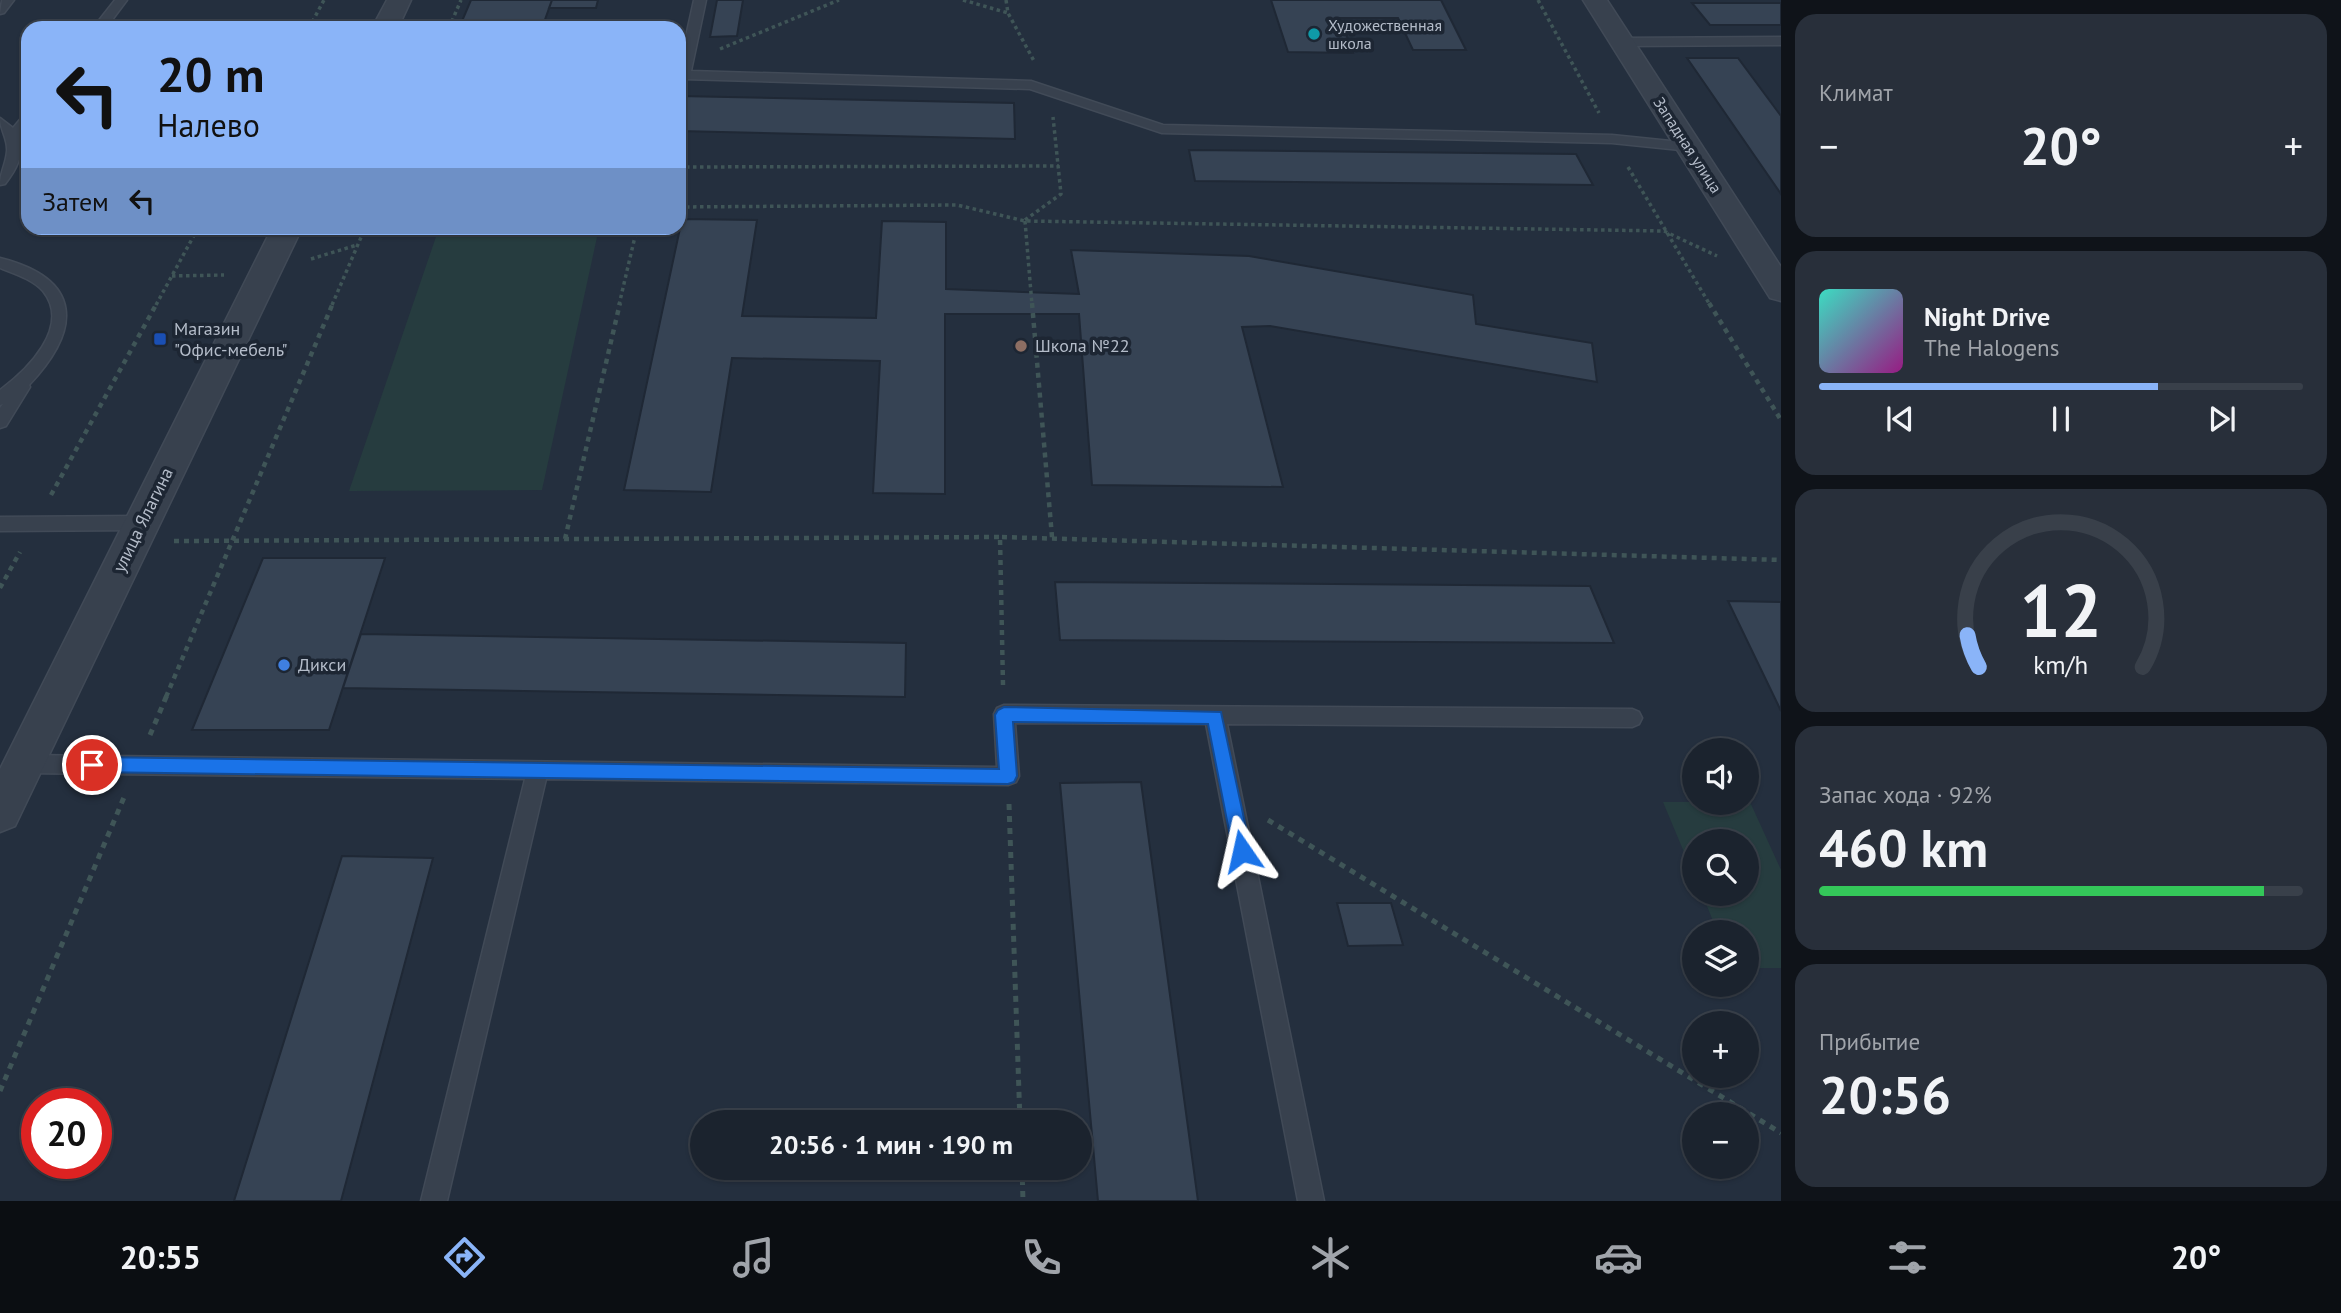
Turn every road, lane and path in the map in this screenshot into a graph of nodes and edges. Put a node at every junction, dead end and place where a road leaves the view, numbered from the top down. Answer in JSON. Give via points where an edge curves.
{"nodes":[{"id":1,"x":8,"y":0,"type":"edge"},
{"id":2,"x":121,"y":0,"type":"edge"},
{"id":3,"x":324,"y":0,"type":"edge"},
{"id":4,"x":399,"y":0,"type":"edge"},
{"id":5,"x":461,"y":0,"type":"edge"},
{"id":6,"x":700,"y":0,"type":"edge"},
{"id":7,"x":839,"y":0,"type":"edge"},
{"id":8,"x":963,"y":0,"type":"edge"},
{"id":9,"x":1006,"y":0,"type":"edge"},
{"id":10,"x":1595,"y":0,"type":"edge"},
{"id":11,"x":0,"y":10,"type":"edge"},
{"id":12,"x":1008,"y":13,"type":"junction"},
{"id":13,"x":104,"y":21,"type":"edge"},
{"id":14,"x":313,"y":21,"type":"edge"},
{"id":15,"x":388,"y":21,"type":"edge"},
{"id":16,"x":452,"y":21,"type":"edge"},
{"id":17,"x":1622,"y":42,"type":"junction"},
{"id":18,"x":1780,"y":43,"type":"edge"},
{"id":19,"x":686,"y":58,"type":"edge"},
{"id":20,"x":686,"y":70,"type":"edge"},
{"id":21,"x":686,"y":71,"type":"edge"},
{"id":22,"x":1051,"y":92,"type":"junction"},
{"id":23,"x":0,"y":122,"type":"edge"},
{"id":24,"x":21,"y":127,"type":"edge"},
{"id":25,"x":13,"y":137,"type":"junction"},
{"id":26,"x":1690,"y":147,"type":"junction"},
{"id":27,"x":1059,"y":166,"type":"junction"},
{"id":28,"x":686,"y":167,"type":"edge"},
{"id":29,"x":0,"y":181,"type":"edge"},
{"id":30,"x":686,"y":207,"type":"edge"},
{"id":31,"x":1025,"y":221,"type":"junction"},
{"id":32,"x":194,"y":235,"type":"edge"},
{"id":33,"x":284,"y":235,"type":"edge"},
{"id":34,"x":362,"y":235,"type":"edge"},
{"id":35,"x":635,"y":235,"type":"edge"},
{"id":36,"x":0,"y":262,"type":"edge"},
{"id":37,"x":1781,"y":291,"type":"edge"},
{"id":38,"x":30,"y":374,"type":"junction"},
{"id":39,"x":0,"y":399,"type":"edge"},
{"id":40,"x":1781,"y":420,"type":"edge"},
{"id":41,"x":0,"y":422,"type":"edge"},
{"id":42,"x":35,"y":523,"type":"junction"},
{"id":43,"x":0,"y":524,"type":"edge"},
{"id":44,"x":136,"y":532,"type":"junction"},
{"id":45,"x":1000,"y":537,"type":"junction"},
{"id":46,"x":1052,"y":537,"type":"junction"},
{"id":47,"x":565,"y":539,"type":"junction"},
{"id":48,"x":233,"y":541,"type":"junction"},
{"id":49,"x":1781,"y":559,"type":"edge"},
{"id":50,"x":0,"y":588,"type":"edge"},
{"id":51,"x":1004,"y":715,"type":"junction"},
{"id":52,"x":1215,"y":717,"type":"junction"},
{"id":53,"x":1632,"y":718,"type":"dead end"},
{"id":54,"x":24,"y":764,"type":"junction"},
{"id":55,"x":138,"y":765,"type":"junction"},
{"id":56,"x":538,"y":769,"type":"junction"},
{"id":57,"x":1008,"y":776,"type":"junction"},
{"id":58,"x":1232,"y":798,"type":"junction"},
{"id":59,"x":0,"y":813,"type":"edge"},
{"id":60,"x":0,"y":1091,"type":"edge"},
{"id":61,"x":1020,"y":1110,"type":"edge"},
{"id":62,"x":1781,"y":1133,"type":"edge"},
{"id":63,"x":1022,"y":1180,"type":"edge"},
{"id":64,"x":434,"y":1201,"type":"edge"},
{"id":65,"x":1023,"y":1201,"type":"edge"},
{"id":66,"x":1311,"y":1201,"type":"edge"}],
"edges":[{"from":1,"to":11,"type":"lane"},
{"from":2,"to":13,"type":"lane"},
{"from":3,"to":14,"type":"path"},
{"from":4,"to":15,"type":"street"},
{"from":5,"to":16,"type":"path"},
{"from":6,"to":19,"type":"lane"},
{"from":7,"to":20,"type":"path"},
{"from":8,"to":12,"type":"path"},
{"from":9,"to":12,"type":"path"},
{"from":10,"to":17,"type":"street","name":"Западная улица"},
{"from":12,"to":22,"type":"path"},
{"from":17,"to":18,"type":"lane"},
{"from":17,"to":26,"type":"street","name":"Западная улица"},
{"from":21,"to":22,"type":"lane","via":[[1031,85]]},
{"from":22,"to":26,"type":"lane","via":[[1162,129],[1612,139]]},
{"from":22,"to":27,"type":"path"},
{"from":23,"to":25,"type":"lane"},
{"from":24,"to":25,"type":"lane"},
{"from":25,"to":29,"type":"lane","via":[[12,163]]},
{"from":26,"to":37,"type":"street","name":"Западная улица"},
{"from":27,"to":28,"type":"path"},
{"from":27,"to":31,"type":"path","via":[[1061,194]]},
{"from":30,"to":31,"type":"path","via":[[957,205]]},
{"from":31,"to":40,"type":"path","via":[[1664,231]]},
{"from":31,"to":46,"type":"path"},
{"from":32,"to":42,"type":"path"},
{"from":33,"to":44,"type":"street","name":"улица Ялагина"},
{"from":34,"to":48,"type":"path"},
{"from":35,"to":47,"type":"path"},
{"from":36,"to":38,"type":"lane","via":[[24,268],[45,281],[56,296],[61,315],[58,333]]},
{"from":38,"to":39,"type":"lane"},
{"from":38,"to":41,"type":"lane"},
{"from":42,"to":43,"type":"lane"},
{"from":42,"to":44,"type":"lane"},
{"from":42,"to":50,"type":"path"},
{"from":44,"to":48,"type":"path"},
{"from":44,"to":54,"type":"street","name":"улица Ялагина"},
{"from":45,"to":46,"type":"path"},
{"from":45,"to":47,"type":"path"},
{"from":45,"to":51,"type":"path"},
{"from":46,"to":49,"type":"path"},
{"from":47,"to":48,"type":"path"},
{"from":48,"to":55,"type":"path"},
{"from":51,"to":52,"type":"lane"},
{"from":51,"to":57,"type":"lane"},
{"from":52,"to":53,"type":"lane"},
{"from":52,"to":58,"type":"lane"},
{"from":54,"to":55,"type":"lane"},
{"from":54,"to":59,"type":"street","name":"улица Ялагина"},
{"from":55,"to":56,"type":"lane"},
{"from":55,"to":60,"type":"path"},
{"from":56,"to":57,"type":"lane"},
{"from":56,"to":64,"type":"lane"},
{"from":57,"to":61,"type":"path"},
{"from":58,"to":62,"type":"path"},
{"from":58,"to":66,"type":"lane"},
{"from":63,"to":65,"type":"path"}]}
